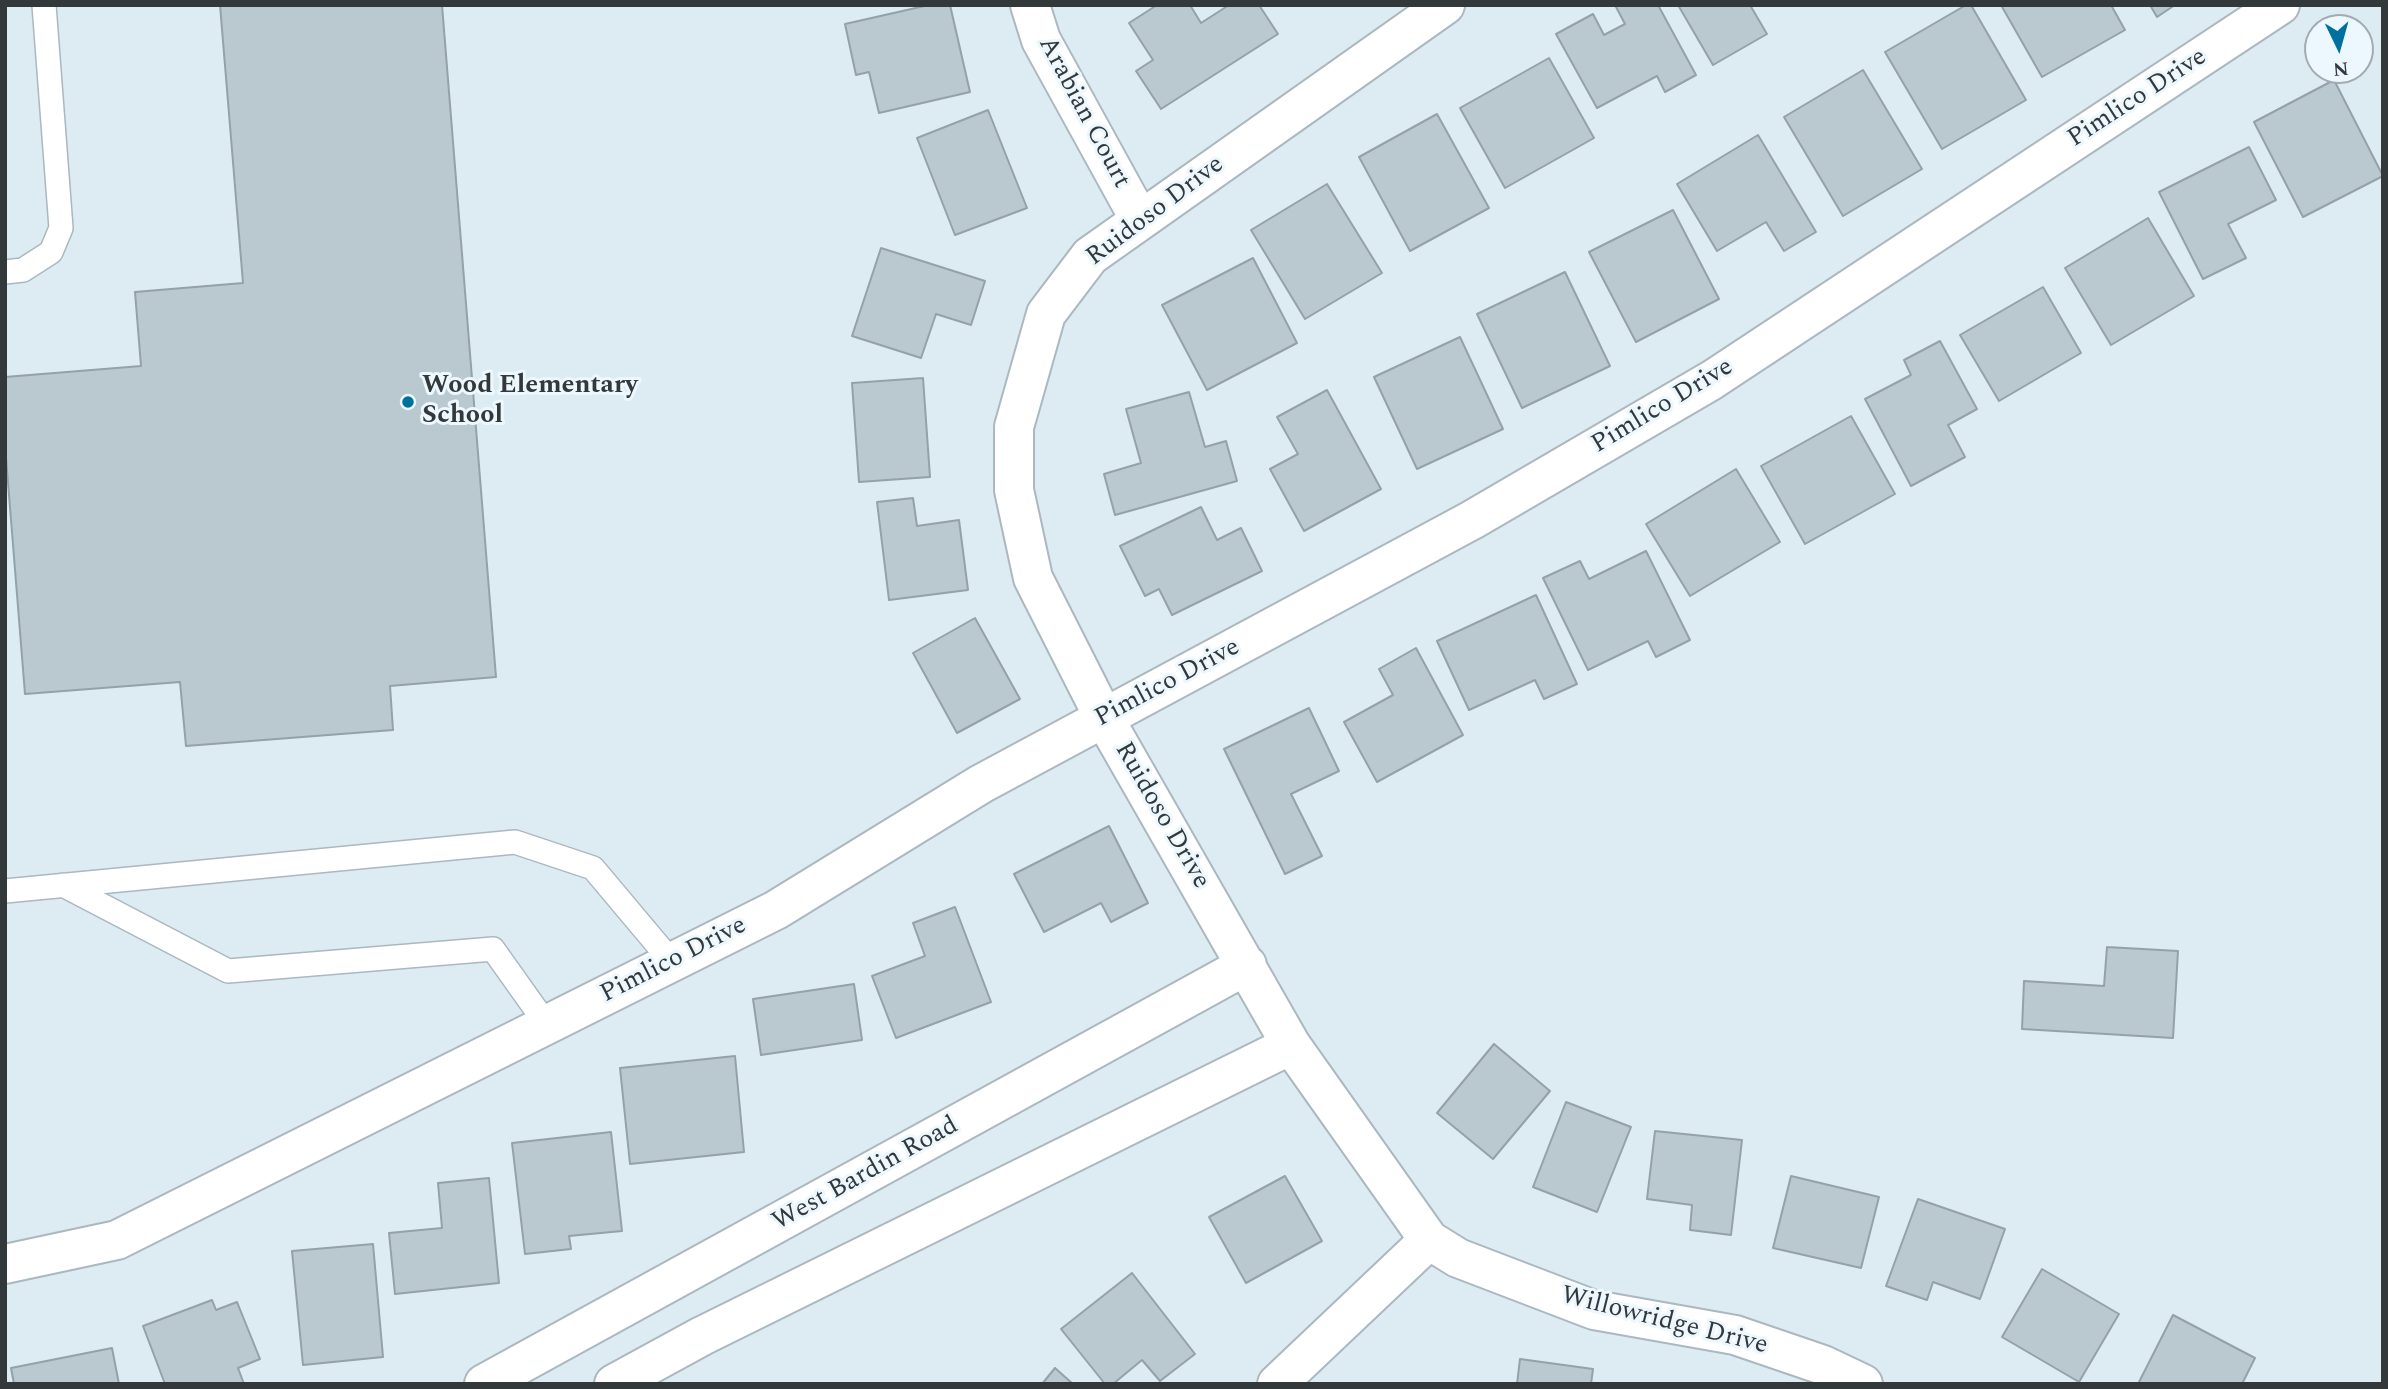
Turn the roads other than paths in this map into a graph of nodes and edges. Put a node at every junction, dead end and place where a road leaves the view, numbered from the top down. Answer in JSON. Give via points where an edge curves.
{"nodes":[{"id":1,"x":44,"y":5,"type":"edge"},
{"id":2,"x":1030,"y":5,"type":"edge"},
{"id":3,"x":1445,"y":5,"type":"edge"},
{"id":4,"x":2280,"y":5,"type":"edge"},
{"id":5,"x":1140,"y":220,"type":"junction"},
{"id":6,"x":5,"y":271,"type":"edge"},
{"id":7,"x":1104,"y":718,"type":"junction"},
{"id":8,"x":63,"y":885,"type":"junction"},
{"id":9,"x":5,"y":891,"type":"edge"},
{"id":10,"x":672,"y":962,"type":"junction"},
{"id":11,"x":1247,"y":965,"type":"junction"},
{"id":12,"x":547,"y":1025,"type":"junction"},
{"id":13,"x":1291,"y":1045,"type":"junction"},
{"id":14,"x":1429,"y":1240,"type":"junction"},
{"id":15,"x":5,"y":1264,"type":"edge"},
{"id":16,"x":484,"y":1384,"type":"edge"},
{"id":17,"x":614,"y":1384,"type":"edge"},
{"id":18,"x":1276,"y":1384,"type":"edge"},
{"id":19,"x":1863,"y":1384,"type":"edge"}],
"edges":[{"from":1,"to":6,"type":"lane","via":[[61,228],[51,253],[23,270]]},
{"from":2,"to":5,"type":"street","name":"Arabian Court","via":[[1041,40]]},
{"from":3,"to":5,"type":"street","name":"Ruidoso Drive"},
{"from":4,"to":7,"type":"street","name":"Pimlico Drive","via":[[1712,380],[1472,520]]},
{"from":5,"to":7,"type":"street","name":"Ruidoso Drive","via":[[1090,256],[1046,314],[1014,427],[1014,490],[1033,578]]},
{"from":7,"to":10,"type":"street","name":"Pimlico Drive","via":[[981,784],[776,910]]},
{"from":7,"to":11,"type":"street","name":"Ruidoso Drive"},
{"from":8,"to":9,"type":"lane"},
{"from":8,"to":10,"type":"lane","via":[[515,842],[593,869]]},
{"from":8,"to":12,"type":"lane","via":[[228,971],[493,949]]},
{"from":10,"to":12,"type":"street","name":"Pimlico Drive"},
{"from":11,"to":13,"type":"street","name":"Ruidoso Drive"},
{"from":11,"to":16,"type":"street","name":"West Bardin Road"},
{"from":12,"to":15,"type":"street","name":"Pimlico Drive","via":[[117,1240]]},
{"from":13,"to":14,"type":"street","name":"Ruidoso Drive"},
{"from":13,"to":17,"type":"street","via":[[702,1336]]},
{"from":14,"to":18,"type":"street"},
{"from":14,"to":19,"type":"street","name":"Willowridge Drive","via":[[1458,1258],[1594,1310],[1735,1335]]}]}
